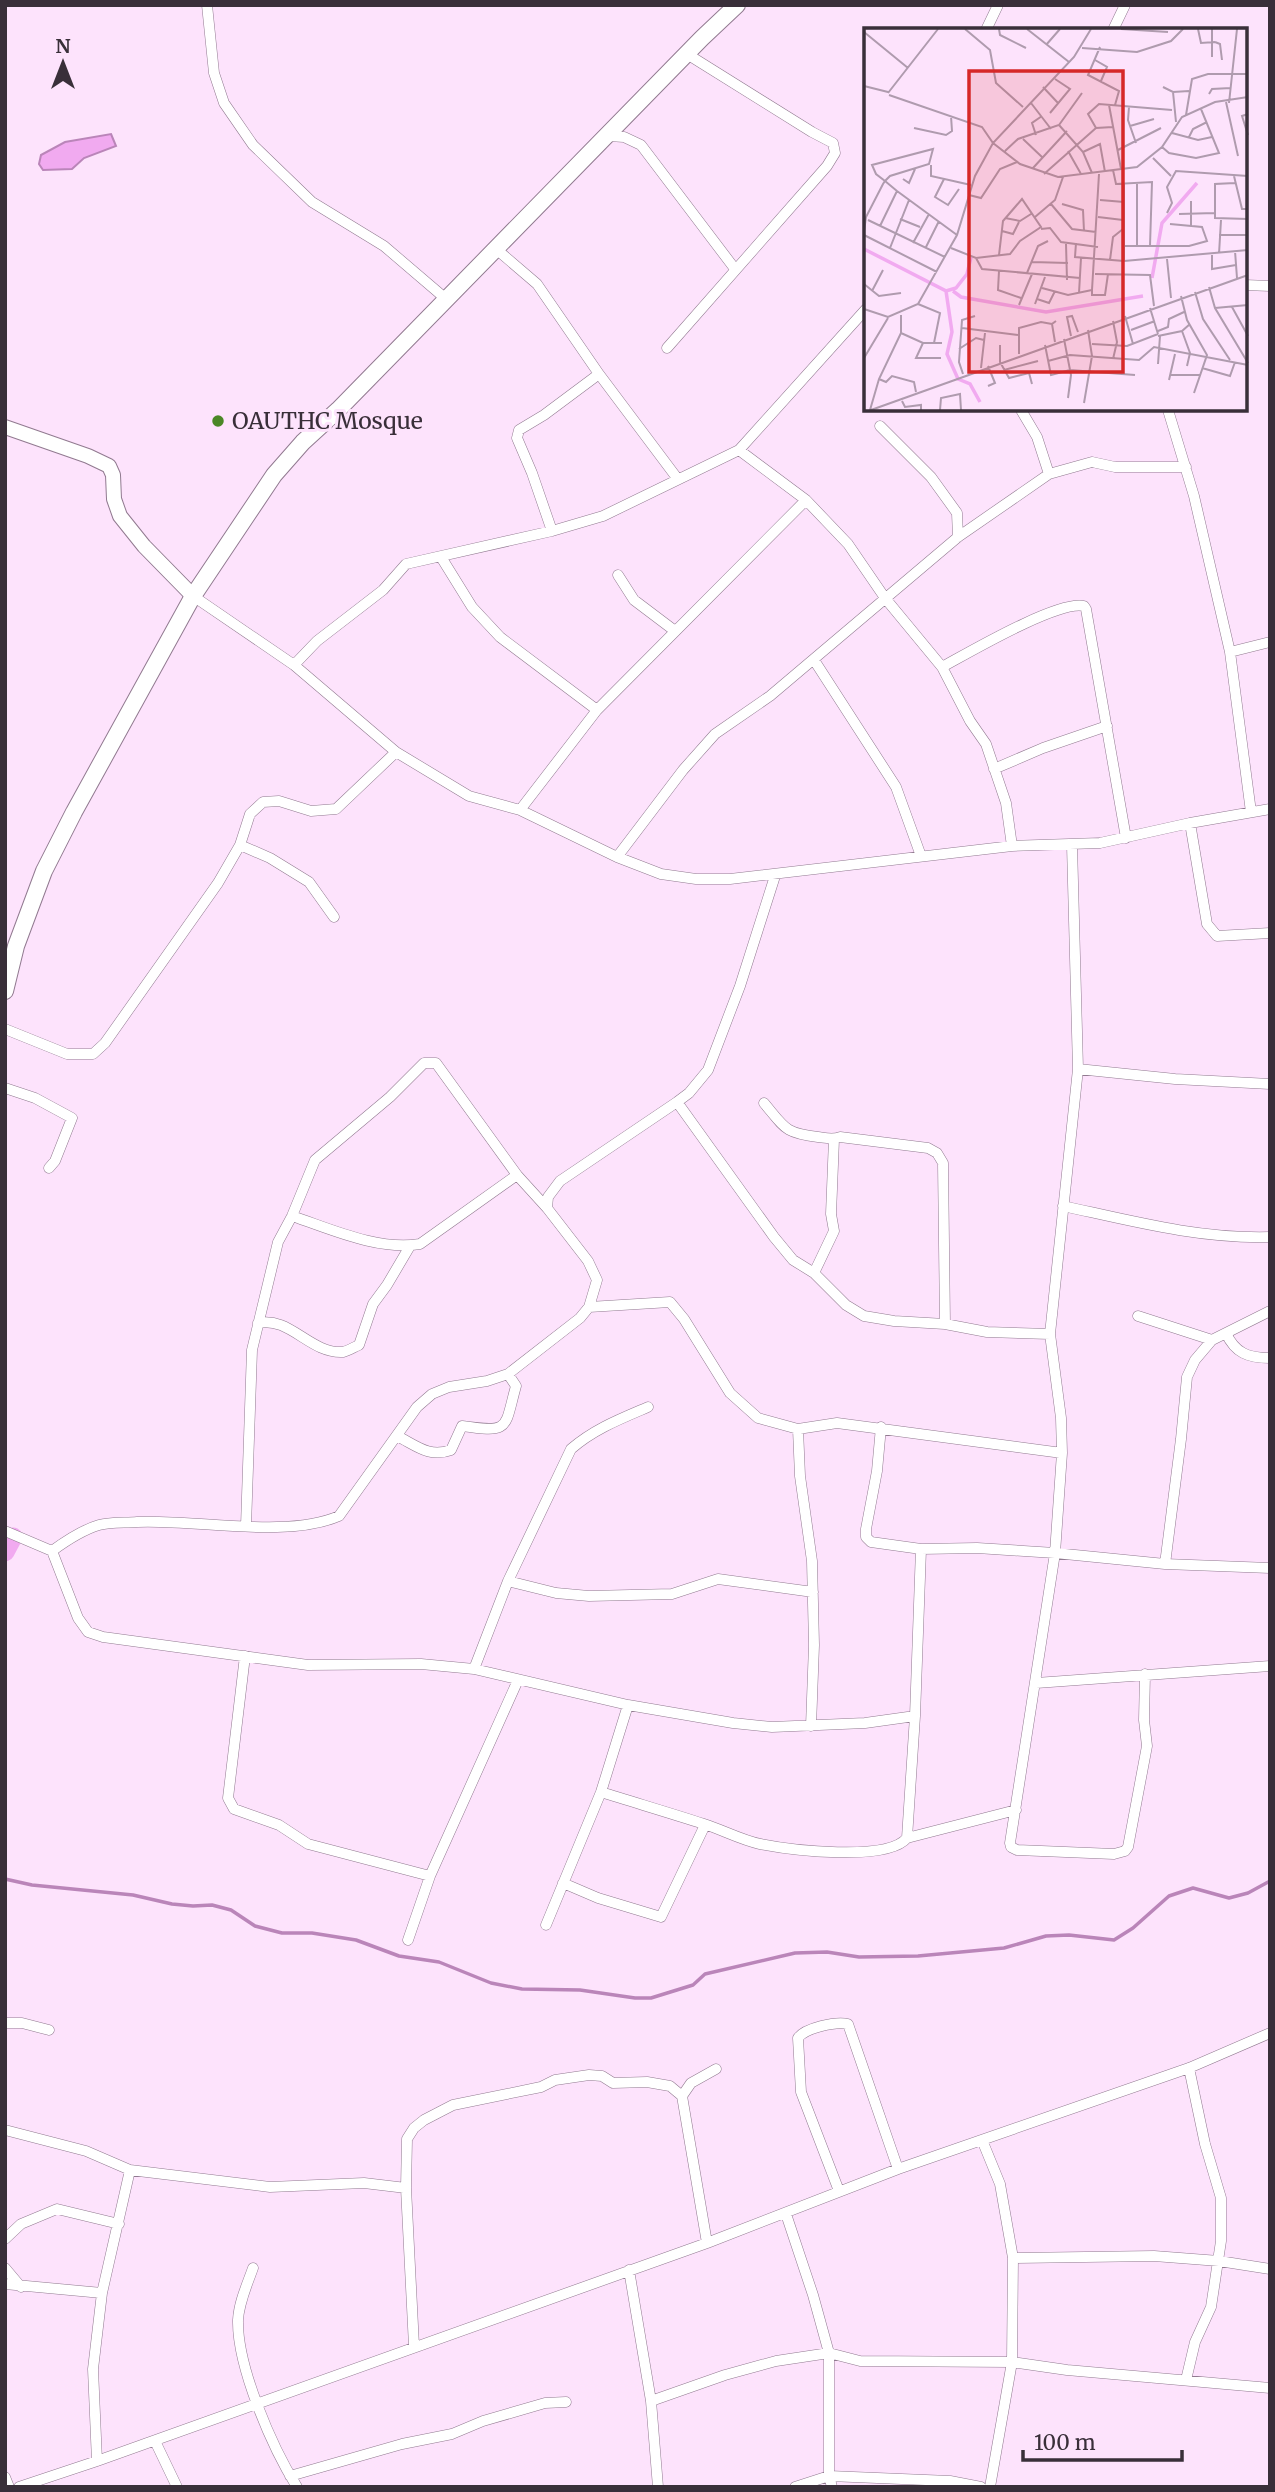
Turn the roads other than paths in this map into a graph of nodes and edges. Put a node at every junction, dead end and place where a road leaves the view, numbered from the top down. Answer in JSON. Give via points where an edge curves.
{"nodes":[{"id":1,"x":207,"y":5,"type":"edge"},
{"id":2,"x":737,"y":5,"type":"edge"},
{"id":3,"x":998,"y":5,"type":"edge"},
{"id":4,"x":1125,"y":5,"type":"edge"},
{"id":5,"x":987,"y":28,"type":"edge"},
{"id":6,"x":1114,"y":28,"type":"edge"},
{"id":7,"x":687,"y":54,"type":"junction"},
{"id":8,"x":609,"y":136,"type":"junction"},
{"id":9,"x":495,"y":248,"type":"junction"},
{"id":10,"x":735,"y":269,"type":"junction"},
{"id":11,"x":1247,"y":285,"type":"edge"},
{"id":12,"x":1270,"y":286,"type":"edge"},
{"id":13,"x":446,"y":299,"type":"junction"},
{"id":14,"x":864,"y":311,"type":"edge"},
{"id":15,"x":667,"y":348,"type":"dead end"},
{"id":16,"x":599,"y":374,"type":"junction"},
{"id":17,"x":1022,"y":411,"type":"edge"},
{"id":18,"x":1168,"y":411,"type":"edge"},
{"id":19,"x":880,"y":426,"type":"dead end"},
{"id":20,"x":5,"y":427,"type":"edge"},
{"id":21,"x":739,"y":450,"type":"junction"},
{"id":22,"x":1186,"y":467,"type":"junction"},
{"id":23,"x":1049,"y":474,"type":"junction"},
{"id":24,"x":677,"y":478,"type":"junction"},
{"id":25,"x":806,"y":500,"type":"junction"},
{"id":26,"x":552,"y":531,"type":"junction"},
{"id":27,"x":958,"y":537,"type":"junction"},
{"id":28,"x":441,"y":556,"type":"junction"},
{"id":29,"x":618,"y":575,"type":"dead end"},
{"id":30,"x":193,"y":596,"type":"junction"},
{"id":31,"x":885,"y":598,"type":"junction"},
{"id":32,"x":675,"y":631,"type":"junction"},
{"id":33,"x":1270,"y":642,"type":"edge"},
{"id":34,"x":1230,"y":652,"type":"junction"},
{"id":35,"x":814,"y":660,"type":"junction"},
{"id":36,"x":294,"y":665,"type":"junction"},
{"id":37,"x":942,"y":667,"type":"junction"},
{"id":38,"x":597,"y":710,"type":"junction"},
{"id":39,"x":1107,"y":726,"type":"junction"},
{"id":40,"x":396,"y":752,"type":"junction"},
{"id":41,"x":994,"y":769,"type":"junction"},
{"id":42,"x":1270,"y":809,"type":"edge"},
{"id":43,"x":520,"y":810,"type":"junction"},
{"id":44,"x":1251,"y":812,"type":"junction"},
{"id":45,"x":1190,"y":823,"type":"junction"},
{"id":46,"x":1126,"y":838,"type":"junction"},
{"id":47,"x":240,"y":845,"type":"junction"},
{"id":48,"x":1072,"y":845,"type":"junction"},
{"id":49,"x":1012,"y":846,"type":"junction"},
{"id":50,"x":921,"y":856,"type":"junction"},
{"id":51,"x":617,"y":857,"type":"junction"},
{"id":52,"x":775,"y":876,"type":"junction"},
{"id":53,"x":334,"y":917,"type":"dead end"},
{"id":54,"x":1270,"y":933,"type":"edge"},
{"id":55,"x":11,"y":945,"type":"edge"},
{"id":56,"x":5,"y":991,"type":"edge"},
{"id":57,"x":5,"y":1029,"type":"edge"},
{"id":58,"x":1078,"y":1069,"type":"junction"},
{"id":59,"x":1270,"y":1084,"type":"edge"},
{"id":60,"x":5,"y":1088,"type":"edge"},
{"id":61,"x":677,"y":1102,"type":"junction"},
{"id":62,"x":764,"y":1103,"type":"dead end"},
{"id":63,"x":834,"y":1139,"type":"junction"},
{"id":64,"x":49,"y":1168,"type":"dead end"},
{"id":65,"x":517,"y":1175,"type":"junction"},
{"id":66,"x":1063,"y":1206,"type":"junction"},
{"id":67,"x":547,"y":1208,"type":"junction"},
{"id":68,"x":292,"y":1216,"type":"junction"},
{"id":69,"x":1270,"y":1237,"type":"edge"},
{"id":70,"x":410,"y":1246,"type":"junction"},
{"id":71,"x":814,"y":1272,"type":"junction"},
{"id":72,"x":589,"y":1307,"type":"junction"},
{"id":73,"x":1270,"y":1311,"type":"edge"},
{"id":74,"x":1138,"y":1316,"type":"dead end"},
{"id":75,"x":258,"y":1323,"type":"junction"},
{"id":76,"x":945,"y":1324,"type":"junction"},
{"id":77,"x":1226,"y":1333,"type":"junction"},
{"id":78,"x":1050,"y":1334,"type":"junction"},
{"id":79,"x":1212,"y":1340,"type":"junction"},
{"id":80,"x":1270,"y":1358,"type":"edge"},
{"id":81,"x":508,"y":1374,"type":"junction"},
{"id":82,"x":648,"y":1407,"type":"dead end"},
{"id":83,"x":881,"y":1427,"type":"junction"},
{"id":84,"x":798,"y":1429,"type":"junction"},
{"id":85,"x":397,"y":1436,"type":"junction"},
{"id":86,"x":1062,"y":1453,"type":"junction"},
{"id":87,"x":246,"y":1526,"type":"junction"},
{"id":88,"x":5,"y":1531,"type":"edge"},
{"id":89,"x":921,"y":1549,"type":"junction"},
{"id":90,"x":52,"y":1551,"type":"junction"},
{"id":91,"x":1055,"y":1553,"type":"junction"},
{"id":92,"x":1165,"y":1564,"type":"junction"},
{"id":93,"x":1270,"y":1569,"type":"edge"},
{"id":94,"x":508,"y":1581,"type":"junction"},
{"id":95,"x":813,"y":1592,"type":"junction"},
{"id":96,"x":245,"y":1656,"type":"junction"},
{"id":97,"x":1270,"y":1666,"type":"edge"},
{"id":98,"x":474,"y":1669,"type":"junction"},
{"id":99,"x":1144,"y":1674,"type":"junction"},
{"id":100,"x":518,"y":1680,"type":"junction"},
{"id":101,"x":1036,"y":1683,"type":"junction"},
{"id":102,"x":628,"y":1705,"type":"junction"},
{"id":103,"x":915,"y":1717,"type":"junction"},
{"id":104,"x":811,"y":1726,"type":"junction"},
{"id":105,"x":601,"y":1792,"type":"junction"},
{"id":106,"x":1016,"y":1810,"type":"junction"},
{"id":107,"x":705,"y":1825,"type":"junction"},
{"id":108,"x":907,"y":1838,"type":"junction"},
{"id":109,"x":430,"y":1875,"type":"junction"},
{"id":110,"x":563,"y":1883,"type":"junction"},
{"id":111,"x":546,"y":1925,"type":"dead end"},
{"id":112,"x":408,"y":1940,"type":"dead end"},
{"id":113,"x":5,"y":2023,"type":"edge"},
{"id":114,"x":49,"y":2030,"type":"dead end"},
{"id":115,"x":1270,"y":2033,"type":"edge"},
{"id":116,"x":1189,"y":2068,"type":"junction"},
{"id":117,"x":716,"y":2069,"type":"dead end"},
{"id":118,"x":682,"y":2096,"type":"junction"},
{"id":119,"x":5,"y":2130,"type":"edge"},
{"id":120,"x":982,"y":2140,"type":"junction"},
{"id":121,"x":898,"y":2169,"type":"junction"},
{"id":122,"x":130,"y":2170,"type":"junction"},
{"id":123,"x":406,"y":2188,"type":"junction"},
{"id":124,"x":839,"y":2191,"type":"junction"},
{"id":125,"x":786,"y":2214,"type":"junction"},
{"id":126,"x":119,"y":2224,"type":"junction"},
{"id":127,"x":5,"y":2239,"type":"edge"},
{"id":128,"x":707,"y":2243,"type":"junction"},
{"id":129,"x":1013,"y":2258,"type":"junction"},
{"id":130,"x":1219,"y":2261,"type":"junction"},
{"id":131,"x":5,"y":2268,"type":"edge"},
{"id":132,"x":253,"y":2269,"type":"dead end"},
{"id":133,"x":1270,"y":2269,"type":"edge"},
{"id":134,"x":629,"y":2270,"type":"junction"},
{"id":135,"x":5,"y":2284,"type":"edge"},
{"id":136,"x":21,"y":2287,"type":"junction"},
{"id":137,"x":102,"y":2293,"type":"junction"},
{"id":138,"x":414,"y":2346,"type":"junction"},
{"id":139,"x":829,"y":2353,"type":"junction"},
{"id":140,"x":1012,"y":2362,"type":"junction"},
{"id":141,"x":1186,"y":2380,"type":"junction"},
{"id":142,"x":1270,"y":2388,"type":"edge"},
{"id":143,"x":651,"y":2400,"type":"junction"},
{"id":144,"x":566,"y":2402,"type":"dead end"},
{"id":145,"x":256,"y":2405,"type":"junction"},
{"id":146,"x":155,"y":2441,"type":"junction"},
{"id":147,"x":97,"y":2461,"type":"junction"},
{"id":148,"x":290,"y":2476,"type":"junction"},
{"id":149,"x":829,"y":2476,"type":"junction"},
{"id":150,"x":5,"y":2477,"type":"edge"},
{"id":151,"x":9,"y":2487,"type":"edge"},
{"id":152,"x":19,"y":2487,"type":"edge"},
{"id":153,"x":177,"y":2487,"type":"edge"},
{"id":154,"x":297,"y":2487,"type":"edge"},
{"id":155,"x":658,"y":2487,"type":"edge"},
{"id":156,"x":795,"y":2487,"type":"edge"},
{"id":157,"x":832,"y":2487,"type":"edge"},
{"id":158,"x":981,"y":2487,"type":"edge"},
{"id":159,"x":990,"y":2487,"type":"edge"}],
"edges":[{"from":1,"to":13,"type":"street","via":[[214,74],[224,103],[253,145],[312,202],[384,246]]},
{"from":2,"to":7,"type":"main road"},
{"from":3,"to":5,"type":"street"},
{"from":4,"to":6,"type":"street"},
{"from":7,"to":8,"type":"main road"},
{"from":7,"to":10,"type":"street","via":[[833,143],[835,153],[827,166]]},
{"from":8,"to":9,"type":"main road"},
{"from":8,"to":10,"type":"street","via":[[641,145]]},
{"from":9,"to":13,"type":"main road"},
{"from":9,"to":16,"type":"street","via":[[537,284]]},
{"from":10,"to":15,"type":"street"},
{"from":11,"to":12,"type":"street"},
{"from":13,"to":30,"type":"main road","via":[[274,475]]},
{"from":14,"to":21,"type":"street"},
{"from":16,"to":24,"type":"street"},
{"from":16,"to":26,"type":"street","via":[[519,430],[517,438]]},
{"from":17,"to":23,"type":"street","via":[[1037,437]]},
{"from":18,"to":22,"type":"street"},
{"from":19,"to":27,"type":"street","via":[[931,477],[957,513]]},
{"from":20,"to":30,"type":"street","via":[[109,466],[120,516]]},
{"from":21,"to":24,"type":"street"},
{"from":21,"to":25,"type":"street"},
{"from":22,"to":23,"type":"street","via":[[1115,467],[1092,461]]},
{"from":22,"to":34,"type":"street"},
{"from":23,"to":27,"type":"street"},
{"from":24,"to":26,"type":"street","via":[[603,516]]},
{"from":25,"to":31,"type":"street","via":[[848,544]]},
{"from":25,"to":32,"type":"street"},
{"from":26,"to":28,"type":"street"},
{"from":27,"to":31,"type":"street"},
{"from":28,"to":36,"type":"street","via":[[406,564],[383,590],[317,640]]},
{"from":28,"to":38,"type":"street","via":[[472,607],[500,637]]},
{"from":29,"to":32,"type":"street","via":[[634,600]]},
{"from":30,"to":36,"type":"street"},
{"from":30,"to":55,"type":"main road","via":[[50,859]]},
{"from":31,"to":35,"type":"street"},
{"from":31,"to":37,"type":"street"},
{"from":32,"to":38,"type":"street"},
{"from":33,"to":34,"type":"street"},
{"from":34,"to":44,"type":"street"},
{"from":35,"to":50,"type":"street","via":[[896,787]]},
{"from":35,"to":51,"type":"street","via":[[715,734]]},
{"from":36,"to":40,"type":"street"},
{"from":37,"to":39,"type":"street","via":[[1019,625],[1084,606]]},
{"from":37,"to":41,"type":"street","via":[[986,744]]},
{"from":38,"to":43,"type":"street"},
{"from":39,"to":41,"type":"street"},
{"from":39,"to":46,"type":"street"},
{"from":40,"to":43,"type":"street","via":[[469,796]]},
{"from":40,"to":47,"type":"street","via":[[336,808],[311,811],[279,801],[263,802],[250,814]]},
{"from":41,"to":49,"type":"street","via":[[1006,803]]},
{"from":42,"to":44,"type":"street"},
{"from":43,"to":51,"type":"street"},
{"from":44,"to":45,"type":"street"},
{"from":45,"to":46,"type":"street"},
{"from":45,"to":54,"type":"street","via":[[1210,931],[1217,936]]},
{"from":46,"to":48,"type":"street"},
{"from":47,"to":53,"type":"street","via":[[309,882]]},
{"from":47,"to":57,"type":"street","via":[[130,1009],[93,1054],[67,1054]]},
{"from":48,"to":49,"type":"street"},
{"from":48,"to":58,"type":"street"},
{"from":49,"to":50,"type":"street"},
{"from":50,"to":52,"type":"street"},
{"from":51,"to":52,"type":"street","via":[[661,874],[730,879]]},
{"from":52,"to":61,"type":"street","via":[[708,1070]]},
{"from":55,"to":56,"type":"main road"},
{"from":58,"to":59,"type":"street"},
{"from":58,"to":66,"type":"street"},
{"from":60,"to":64,"type":"street","via":[[72,1118]]},
{"from":61,"to":67,"type":"street","via":[[560,1181],[548,1197]]},
{"from":61,"to":71,"type":"street","via":[[774,1237],[793,1259]]},
{"from":62,"to":63,"type":"street","via":[[787,1130]]},
{"from":63,"to":71,"type":"street","via":[[834,1231]]},
{"from":63,"to":76,"type":"street","via":[[928,1148],[937,1153],[943,1163]]},
{"from":65,"to":67,"type":"street"},
{"from":65,"to":68,"type":"street","via":[[440,1067],[424,1063],[315,1160]]},
{"from":65,"to":70,"type":"street","via":[[420,1244]]},
{"from":66,"to":69,"type":"street","via":[[1193,1233]]},
{"from":66,"to":78,"type":"street"},
{"from":67,"to":72,"type":"street","via":[[597,1280]]},
{"from":68,"to":70,"type":"street","via":[[374,1241]]},
{"from":68,"to":75,"type":"street","via":[[278,1242]]},
{"from":70,"to":75,"type":"street","via":[[373,1304],[359,1345],[344,1352],[327,1349],[271,1320]]},
{"from":71,"to":76,"type":"street","via":[[846,1305],[864,1316]]},
{"from":72,"to":81,"type":"street"},
{"from":72,"to":84,"type":"street","via":[[670,1302],[730,1393],[758,1418]]},
{"from":73,"to":77,"type":"street"},
{"from":74,"to":79,"type":"street"},
{"from":75,"to":87,"type":"street","via":[[252,1350]]},
{"from":76,"to":78,"type":"street","via":[[987,1332]]},
{"from":77,"to":79,"type":"street"},
{"from":77,"to":80,"type":"street","via":[[1241,1354]]},
{"from":78,"to":86,"type":"street"},
{"from":79,"to":92,"type":"street","via":[[1187,1377]]},
{"from":81,"to":85,"type":"street","via":[[432,1394]]},
{"from":81,"to":85,"type":"street","via":[[516,1386],[510,1416],[499,1429],[462,1426],[451,1450],[439,1454]]},
{"from":82,"to":94,"type":"street","via":[[607,1424],[571,1449]]},
{"from":83,"to":84,"type":"street","via":[[837,1423]]},
{"from":83,"to":86,"type":"street"},
{"from":83,"to":89,"type":"street","via":[[866,1537],[871,1542]]},
{"from":84,"to":95,"type":"street"},
{"from":85,"to":87,"type":"street","via":[[339,1516],[304,1526]]},
{"from":86,"to":91,"type":"street"},
{"from":87,"to":90,"type":"street","via":[[161,1521],[101,1524]]},
{"from":88,"to":90,"type":"street"},
{"from":89,"to":91,"type":"street"},
{"from":89,"to":103,"type":"street"},
{"from":90,"to":96,"type":"street","via":[[88,1632]]},
{"from":91,"to":92,"type":"street"},
{"from":91,"to":101,"type":"street"},
{"from":92,"to":93,"type":"street"},
{"from":94,"to":95,"type":"street","via":[[589,1596],[672,1594],[718,1579]]},
{"from":94,"to":98,"type":"street"},
{"from":95,"to":104,"type":"street"},
{"from":96,"to":98,"type":"street","via":[[308,1665],[421,1664]]},
{"from":96,"to":109,"type":"street","via":[[228,1798],[234,1809],[279,1825],[308,1844]]},
{"from":97,"to":99,"type":"street"},
{"from":98,"to":100,"type":"street"},
{"from":99,"to":101,"type":"street"},
{"from":99,"to":106,"type":"street","via":[[1147,1746],[1125,1851],[1017,1850],[1010,1843]]},
{"from":100,"to":102,"type":"street"},
{"from":100,"to":109,"type":"street"},
{"from":101,"to":106,"type":"street"},
{"from":102,"to":104,"type":"street","via":[[733,1723]]},
{"from":102,"to":105,"type":"street"},
{"from":103,"to":104,"type":"street"},
{"from":103,"to":108,"type":"street"},
{"from":105,"to":107,"type":"street"},
{"from":105,"to":110,"type":"street"},
{"from":106,"to":108,"type":"street"},
{"from":107,"to":108,"type":"street","via":[[758,1843],[813,1851],[890,1848]]},
{"from":107,"to":110,"type":"street","via":[[661,1917]]},
{"from":109,"to":112,"type":"street"},
{"from":110,"to":111,"type":"street"},
{"from":113,"to":114,"type":"street"},
{"from":115,"to":116,"type":"street"},
{"from":116,"to":120,"type":"street"},
{"from":116,"to":130,"type":"street","via":[[1221,2198]]},
{"from":117,"to":118,"type":"street","via":[[691,2084]]},
{"from":118,"to":123,"type":"street","via":[[670,2086],[613,2083],[589,2075],[453,2105],[424,2120],[407,2139]]},
{"from":118,"to":128,"type":"street"},
{"from":119,"to":122,"type":"street","via":[[86,2151]]},
{"from":120,"to":121,"type":"street"},
{"from":120,"to":129,"type":"street","via":[[1000,2184]]},
{"from":121,"to":124,"type":"street"},
{"from":121,"to":124,"type":"street","via":[[848,2024],[804,2032],[798,2038],[801,2092]]},
{"from":122,"to":123,"type":"street","via":[[270,2187],[364,2183]]},
{"from":122,"to":126,"type":"street"},
{"from":123,"to":138,"type":"street"},
{"from":124,"to":125,"type":"street"},
{"from":125,"to":128,"type":"street"},
{"from":125,"to":139,"type":"street"},
{"from":126,"to":127,"type":"street","via":[[57,2209],[21,2224]]},
{"from":126,"to":137,"type":"street"},
{"from":128,"to":134,"type":"street"},
{"from":129,"to":130,"type":"street","via":[[1154,2256]]},
{"from":129,"to":140,"type":"street"},
{"from":130,"to":133,"type":"street"},
{"from":130,"to":141,"type":"street","via":[[1211,2307],[1195,2342]]},
{"from":131,"to":136,"type":"street"},
{"from":132,"to":145,"type":"street","via":[[238,2319]]},
{"from":134,"to":138,"type":"street"},
{"from":134,"to":143,"type":"street"},
{"from":135,"to":136,"type":"street"},
{"from":136,"to":137,"type":"street"},
{"from":137,"to":147,"type":"street","via":[[93,2369]]},
{"from":138,"to":145,"type":"street"},
{"from":139,"to":140,"type":"street","via":[[860,2361]]},
{"from":139,"to":143,"type":"street","via":[[776,2361]]},
{"from":139,"to":149,"type":"street"},
{"from":140,"to":141,"type":"street"},
{"from":140,"to":159,"type":"street"},
{"from":141,"to":142,"type":"street"},
{"from":143,"to":155,"type":"street"},
{"from":144,"to":148,"type":"street","via":[[545,2403],[452,2434]]},
{"from":145,"to":146,"type":"street"},
{"from":145,"to":148,"type":"street"},
{"from":146,"to":147,"type":"street"},
{"from":146,"to":153,"type":"street"},
{"from":147,"to":152,"type":"street"},
{"from":148,"to":154,"type":"street"},
{"from":149,"to":156,"type":"street"},
{"from":149,"to":157,"type":"street"},
{"from":149,"to":158,"type":"street","via":[[950,2481]]},
{"from":150,"to":151,"type":"street"}]}
